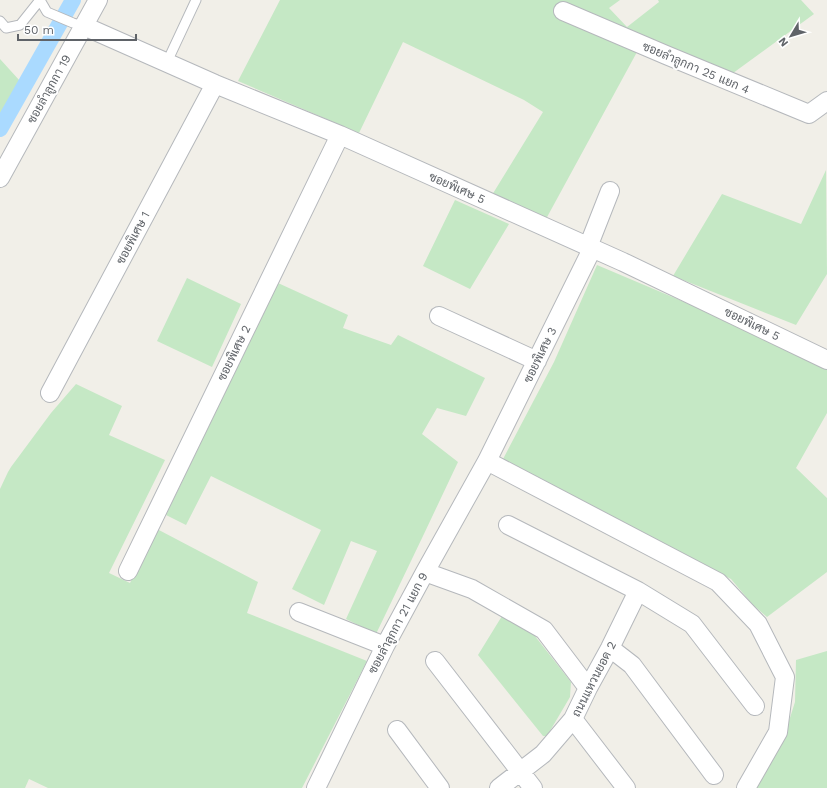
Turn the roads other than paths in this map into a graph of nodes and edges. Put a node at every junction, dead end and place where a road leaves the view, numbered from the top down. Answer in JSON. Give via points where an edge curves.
{"nodes":[{"id":1,"x":98,"y":0,"type":"edge"},
{"id":2,"x":196,"y":0,"type":"edge"},
{"id":3,"x":563,"y":11,"type":"dead end"},
{"id":4,"x":0,"y":21,"type":"edge"},
{"id":5,"x":78,"y":25,"type":"junction"},
{"id":6,"x":167,"y":62,"type":"junction"},
{"id":7,"x":215,"y":84,"type":"junction"},
{"id":8,"x":827,"y":101,"type":"edge"},
{"id":9,"x":340,"y":136,"type":"junction"},
{"id":10,"x":0,"y":178,"type":"edge"},
{"id":11,"x":610,"y":191,"type":"dead end"},
{"id":12,"x":590,"y":248,"type":"junction"},
{"id":13,"x":439,"y":316,"type":"dead end"},
{"id":14,"x":827,"y":360,"type":"edge"},
{"id":15,"x":537,"y":361,"type":"junction"},
{"id":16,"x":50,"y":393,"type":"dead end"},
{"id":17,"x":487,"y":462,"type":"junction"},
{"id":18,"x":508,"y":525,"type":"dead end"},
{"id":19,"x":128,"y":571,"type":"dead end"},
{"id":20,"x":425,"y":572,"type":"junction"},
{"id":21,"x":638,"y":591,"type":"junction"},
{"id":22,"x":299,"y":612,"type":"dead end"},
{"id":23,"x":385,"y":646,"type":"junction"},
{"id":24,"x":610,"y":648,"type":"junction"},
{"id":25,"x":435,"y":661,"type":"dead end"},
{"id":26,"x":588,"y":688,"type":"junction"},
{"id":27,"x":755,"y":706,"type":"dead end"},
{"id":28,"x":573,"y":719,"type":"junction"},
{"id":29,"x":397,"y":730,"type":"dead end"},
{"id":30,"x":520,"y":771,"type":"junction"},
{"id":31,"x":714,"y":775,"type":"dead end"},
{"id":32,"x":316,"y":788,"type":"edge"},
{"id":33,"x":440,"y":788,"type":"edge"},
{"id":34,"x":499,"y":788,"type":"edge"},
{"id":35,"x":533,"y":788,"type":"edge"},
{"id":36,"x":626,"y":788,"type":"edge"},
{"id":37,"x":746,"y":788,"type":"edge"}],
"edges":[{"from":1,"to":5,"type":"street","name":"ซอยลำลูกกา 19"},
{"from":2,"to":6,"type":"lane"},
{"from":3,"to":8,"type":"street","name":"ซอยลำลูกกา 25 แยก 4","via":[[808,114]]},
{"from":4,"to":5,"type":"lane","via":[[6,28],[20,25],[40,0],[47,12]]},
{"from":5,"to":6,"type":"street","name":"ซอยพิเศษ 5"},
{"from":5,"to":10,"type":"street","name":"ซอยลำลูกกา 19"},
{"from":6,"to":7,"type":"street","name":"ซอยพิเศษ 5"},
{"from":7,"to":9,"type":"street","name":"ซอยพิเศษ 5"},
{"from":7,"to":16,"type":"street","name":"ซอยพิเศษ 1"},
{"from":9,"to":12,"type":"street","name":"ซอยพิเศษ 5"},
{"from":9,"to":19,"type":"street","name":"ซอยพิเศษ 2"},
{"from":11,"to":12,"type":"street","name":"ซอยพิเศษ 3"},
{"from":12,"to":14,"type":"street","name":"ซอยพิเศษ 5"},
{"from":12,"to":15,"type":"street","name":"ซอยพิเศษ 3"},
{"from":13,"to":15,"type":"street"},
{"from":15,"to":17,"type":"street","name":"ซอยพิเศษ 3"},
{"from":17,"to":20,"type":"street","name":"ซอยลำลูกกา 21 แยก 9"},
{"from":17,"to":37,"type":"street","via":[[718,582],[758,624],[785,677],[778,732]]},
{"from":18,"to":21,"type":"street"},
{"from":20,"to":23,"type":"street","name":"ซอยลำลูกกา 21 แยก 9"},
{"from":20,"to":26,"type":"street","via":[[472,589],[544,630]]},
{"from":21,"to":24,"type":"street","name":"ถนนแหวนยอด 2"},
{"from":21,"to":27,"type":"street","via":[[692,624]]},
{"from":22,"to":23,"type":"street"},
{"from":23,"to":32,"type":"street","name":"ซอยลำลูกกา 21 แยก 9"},
{"from":24,"to":26,"type":"street","name":"ถนนแหวนยอด 2"},
{"from":24,"to":31,"type":"street","via":[[632,665]]},
{"from":25,"to":30,"type":"street"},
{"from":26,"to":28,"type":"street","name":"ถนนแหวนยอด 2"},
{"from":28,"to":30,"type":"street","name":"ถนนแหวนยอด 2","via":[[543,754]]},
{"from":28,"to":36,"type":"street"},
{"from":29,"to":33,"type":"street"},
{"from":30,"to":34,"type":"street","name":"ถนนแหวนยอด 2"},
{"from":30,"to":35,"type":"street"}]}
